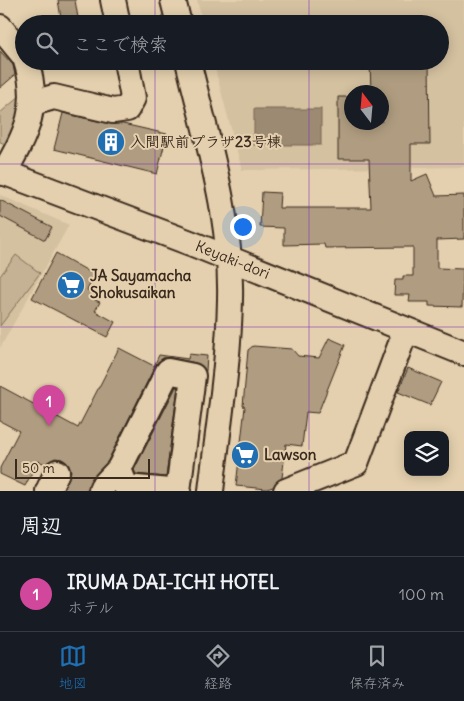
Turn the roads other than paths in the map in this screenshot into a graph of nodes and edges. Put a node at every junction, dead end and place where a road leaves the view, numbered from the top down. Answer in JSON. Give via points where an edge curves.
{"nodes":[{"id":1,"x":113,"y":0,"type":"edge"},
{"id":2,"x":173,"y":0,"type":"edge"},
{"id":3,"x":116,"y":15,"type":"edge"},
{"id":4,"x":177,"y":15,"type":"edge"},
{"id":5,"x":0,"y":28,"type":"edge"},
{"id":6,"x":15,"y":46,"type":"edge"},
{"id":7,"x":28,"y":70,"type":"edge"},
{"id":8,"x":128,"y":70,"type":"edge"},
{"id":9,"x":190,"y":70,"type":"edge"},
{"id":10,"x":32,"y":103,"type":"junction"},
{"id":11,"x":2,"y":172,"type":"edge"},
{"id":12,"x":229,"y":258,"type":"junction"},
{"id":13,"x":406,"y":330,"type":"junction"},
{"id":14,"x":464,"y":353,"type":"edge"},
{"id":15,"x":119,"y":469,"type":"junction"},
{"id":16,"x":101,"y":491,"type":"edge"},
{"id":17,"x":170,"y":491,"type":"edge"},
{"id":18,"x":178,"y":491,"type":"edge"},
{"id":19,"x":211,"y":491,"type":"edge"},
{"id":20,"x":286,"y":491,"type":"edge"}],
"edges":[{"from":1,"to":3,"type":"street"},
{"from":2,"to":4,"type":"street"},
{"from":5,"to":6,"type":"street"},
{"from":7,"to":10,"type":"street","via":[[33,87]]},
{"from":8,"to":10,"type":"street","via":[[133,98],[127,109],[113,111],[54,97]]},
{"from":9,"to":12,"type":"street","via":[[217,178]]},
{"from":10,"to":11,"type":"street","via":[[25,136]]},
{"from":11,"to":12,"type":"street","name":"Keyaki-dori"},
{"from":12,"to":13,"type":"street","name":"Keyaki-dori"},
{"from":12,"to":19,"type":"street","via":[[229,325]]},
{"from":13,"to":14,"type":"street","name":"Keyaki-dori"},
{"from":13,"to":20,"type":"street","via":[[356,463]]},
{"from":15,"to":16,"type":"street"},
{"from":15,"to":17,"type":"street","via":[[126,487]]},
{"from":15,"to":18,"type":"street","via":[[168,371],[193,376]]}]}
